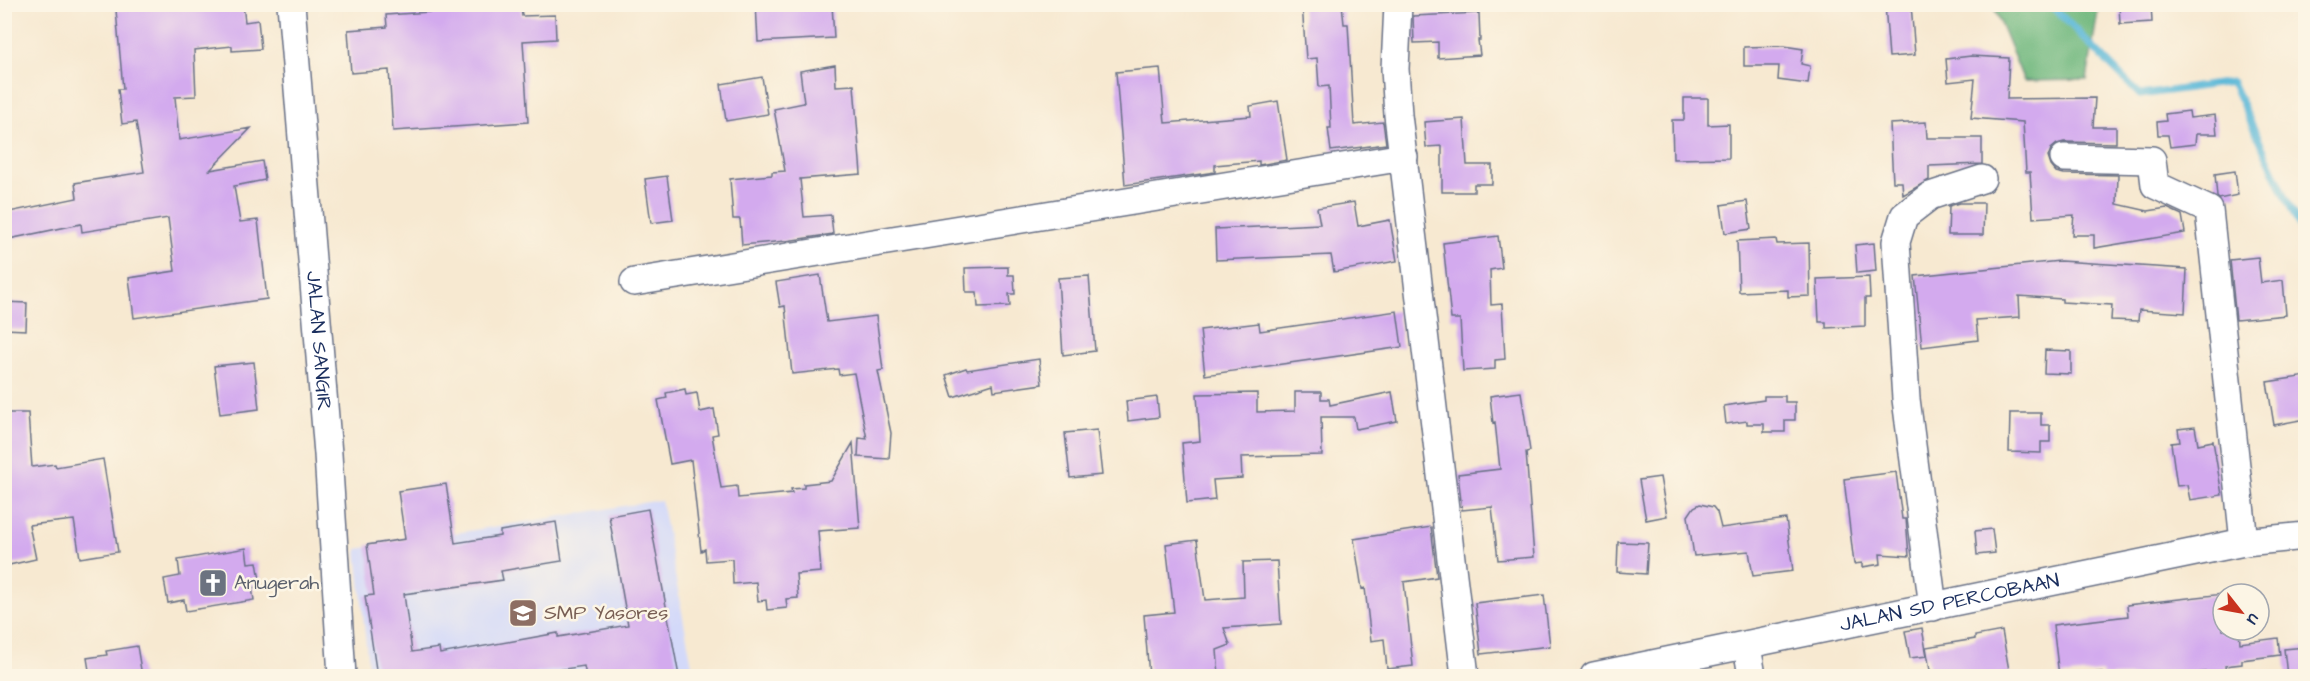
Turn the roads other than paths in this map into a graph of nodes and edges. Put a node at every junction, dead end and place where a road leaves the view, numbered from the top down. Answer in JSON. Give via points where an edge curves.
{"nodes":[{"id":1,"x":291,"y":4,"type":"edge"},
{"id":2,"x":1398,"y":4,"type":"edge"},
{"id":3,"x":1404,"y":157,"type":"junction"},
{"id":4,"x":2064,"y":158,"type":"dead end"},
{"id":5,"x":1982,"y":179,"type":"dead end"},
{"id":6,"x":634,"y":282,"type":"dead end"},
{"id":7,"x":2306,"y":536,"type":"edge"},
{"id":8,"x":2244,"y":542,"type":"junction"},
{"id":9,"x":1933,"y":607,"type":"junction"},
{"id":10,"x":1747,"y":646,"type":"junction"},
{"id":11,"x":342,"y":676,"type":"edge"},
{"id":12,"x":1466,"y":676,"type":"edge"},
{"id":13,"x":1594,"y":676,"type":"edge"},
{"id":14,"x":1752,"y":676,"type":"edge"}],
"edges":[{"from":1,"to":11,"type":"street","name":"JALAN SANGIR"},
{"from":2,"to":3,"type":"street","via":[[1395,69]]},
{"from":3,"to":6,"type":"street"},
{"from":3,"to":12,"type":"street"},
{"from":4,"to":8,"type":"street","via":[[2152,160],[2155,185],[2209,210]]},
{"from":5,"to":9,"type":"street","via":[[1930,196],[1904,216],[1896,242],[1906,399]]},
{"from":7,"to":8,"type":"street","name":"JALAN SD PERCOBAAN"},
{"from":8,"to":9,"type":"street","name":"JALAN SD PERCOBAAN"},
{"from":9,"to":10,"type":"street","name":"JALAN SD PERCOBAAN"},
{"from":10,"to":13,"type":"street","name":"JALAN SD PERCOBAAN"},
{"from":10,"to":14,"type":"street"}]}
